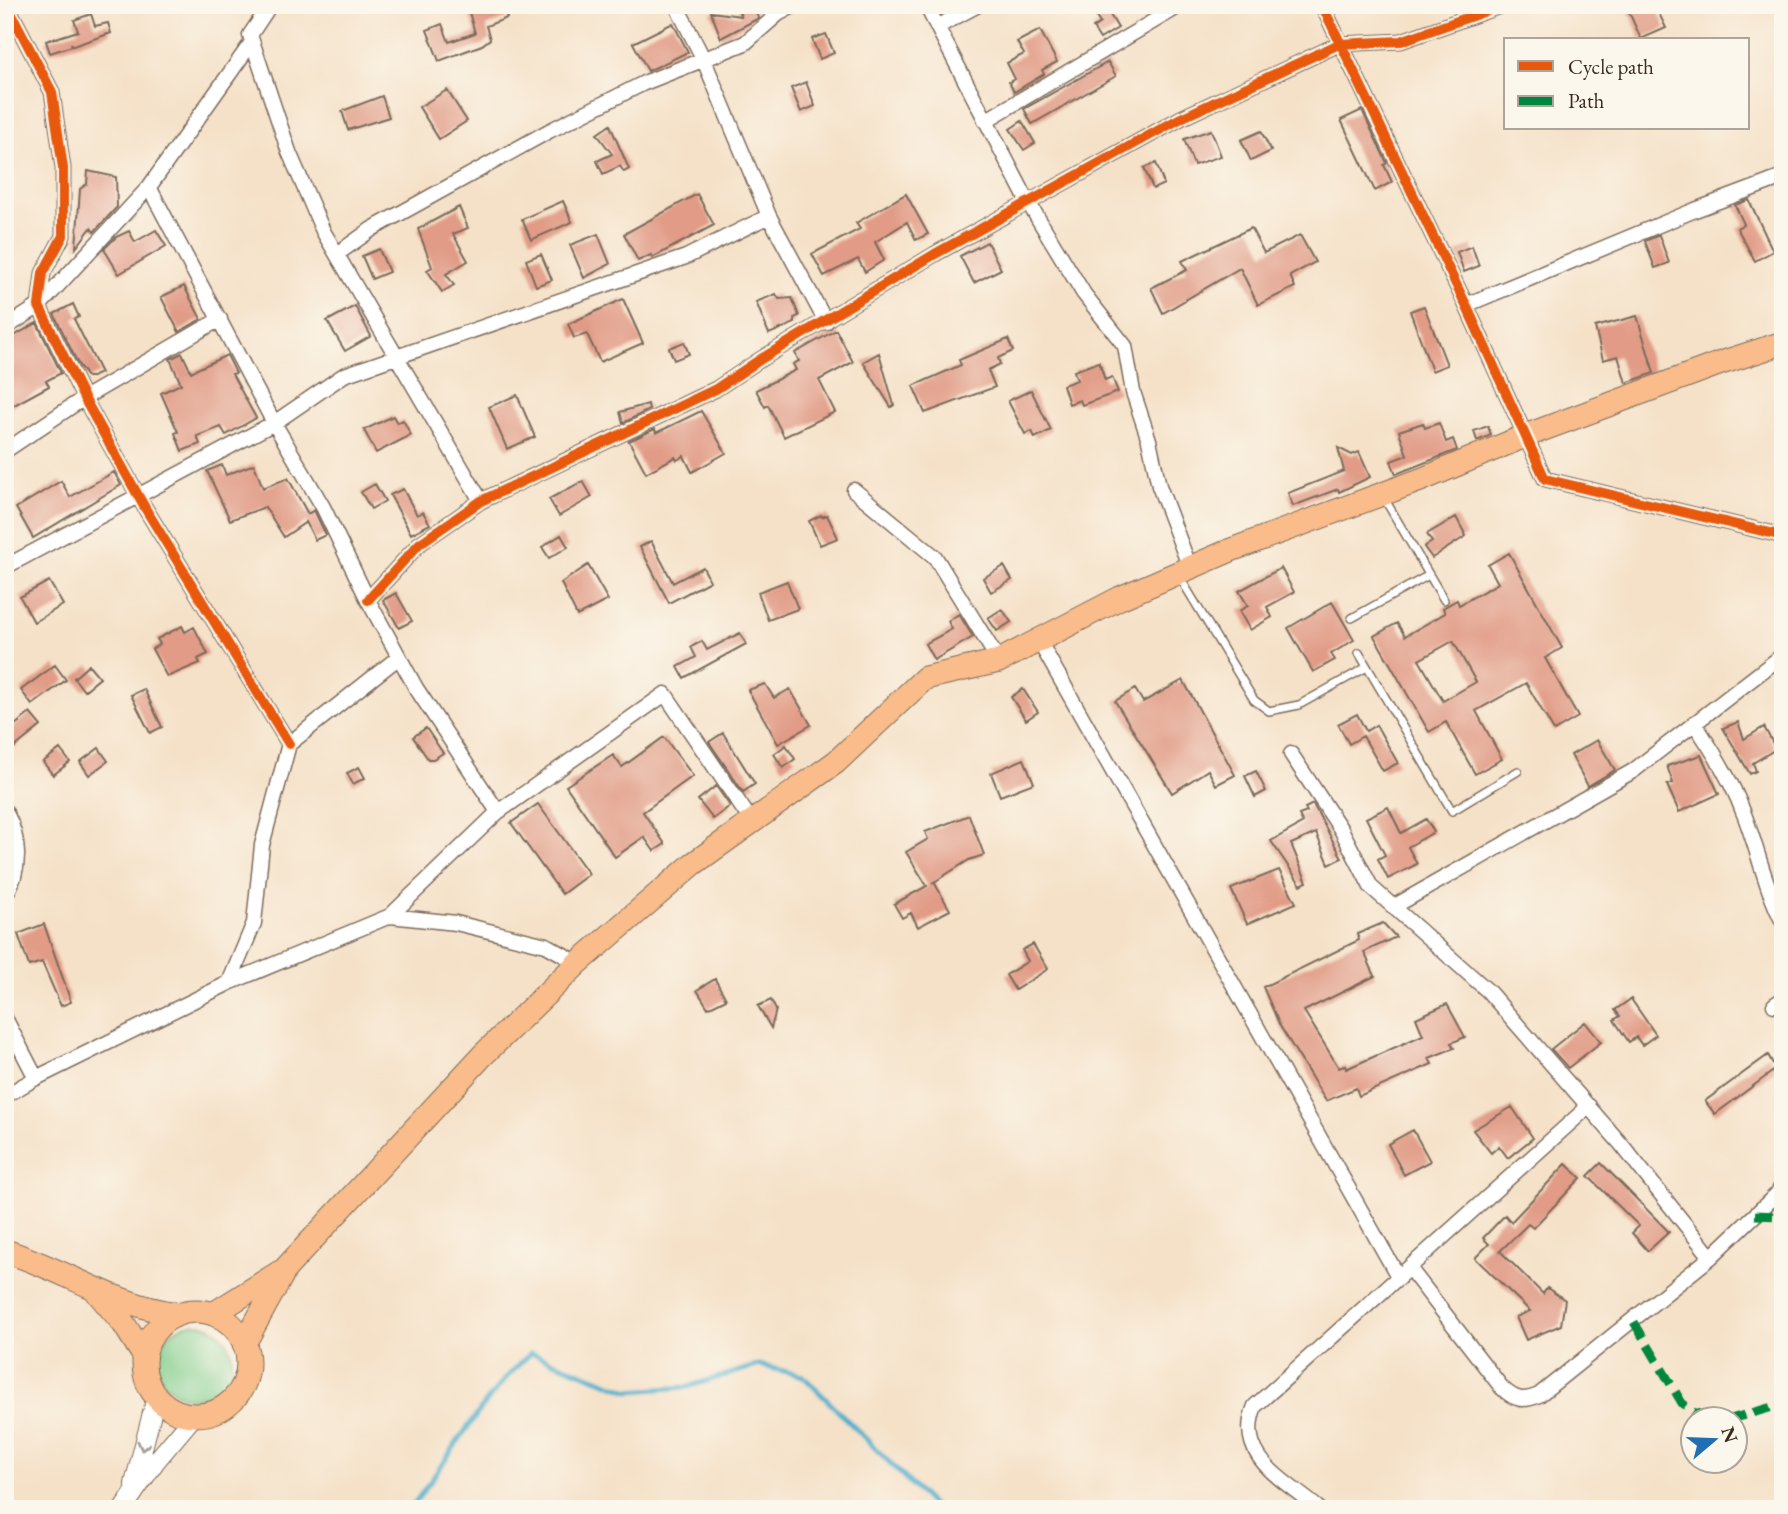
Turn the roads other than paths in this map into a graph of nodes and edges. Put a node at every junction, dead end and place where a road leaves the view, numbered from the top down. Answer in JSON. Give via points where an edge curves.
{"nodes":[{"id":1,"x":7,"y":5,"type":"edge"},
{"id":2,"x":270,"y":5,"type":"edge"},
{"id":3,"x":676,"y":5,"type":"edge"},
{"id":4,"x":795,"y":5,"type":"edge"},
{"id":5,"x":926,"y":5,"type":"edge"},
{"id":6,"x":978,"y":5,"type":"edge"},
{"id":7,"x":1181,"y":5,"type":"edge"},
{"id":8,"x":1322,"y":5,"type":"edge"},
{"id":9,"x":1503,"y":5,"type":"edge"},
{"id":10,"x":937,"y":27,"type":"junction"},
{"id":11,"x":252,"y":42,"type":"junction"},
{"id":12,"x":1339,"y":44,"type":"junction"},
{"id":13,"x":703,"y":58,"type":"junction"},
{"id":14,"x":985,"y":121,"type":"junction"},
{"id":15,"x":1783,"y":177,"type":"edge"},
{"id":16,"x":149,"y":187,"type":"junction"},
{"id":17,"x":1027,"y":202,"type":"junction"},
{"id":18,"x":769,"y":216,"type":"junction"},
{"id":19,"x":337,"y":254,"type":"junction"},
{"id":20,"x":1466,"y":305,"type":"junction"},
{"id":21,"x":39,"y":306,"type":"junction"},
{"id":22,"x":220,"y":319,"type":"junction"},
{"id":23,"x":826,"y":322,"type":"junction"},
{"id":24,"x":5,"y":328,"type":"edge"},
{"id":25,"x":1783,"y":343,"type":"edge"},
{"id":26,"x":396,"y":357,"type":"junction"},
{"id":27,"x":84,"y":398,"type":"junction"},
{"id":28,"x":274,"y":423,"type":"junction"},
{"id":29,"x":1525,"y":436,"type":"junction"},
{"id":30,"x":5,"y":452,"type":"edge"},
{"id":31,"x":854,"y":491,"type":"dead end"},
{"id":32,"x":1382,"y":494,"type":"junction"},
{"id":33,"x":138,"y":495,"type":"junction"},
{"id":34,"x":481,"y":501,"type":"junction"},
{"id":35,"x":1783,"y":536,"type":"edge"},
{"id":36,"x":5,"y":568,"type":"edge"},
{"id":37,"x":1183,"y":570,"type":"junction"},
{"id":38,"x":1429,"y":575,"type":"junction"},
{"id":39,"x":368,"y":600,"type":"junction"},
{"id":40,"x":1444,"y":600,"type":"dead end"},
{"id":41,"x":1352,"y":618,"type":"dead end"},
{"id":42,"x":1039,"y":641,"type":"junction"},
{"id":43,"x":1359,"y":653,"type":"dead end"},
{"id":44,"x":1783,"y":655,"type":"edge"},
{"id":45,"x":399,"y":657,"type":"junction"},
{"id":46,"x":999,"y":661,"type":"junction"},
{"id":47,"x":1367,"y":667,"type":"junction"},
{"id":48,"x":1694,"y":723,"type":"junction"},
{"id":49,"x":289,"y":744,"type":"junction"},
{"id":50,"x":1291,"y":754,"type":"dead end"},
{"id":51,"x":1518,"y":772,"type":"dead end"},
{"id":52,"x":5,"y":811,"type":"edge"},
{"id":53,"x":498,"y":812,"type":"junction"},
{"id":54,"x":752,"y":822,"type":"junction"},
{"id":55,"x":5,"y":896,"type":"edge"},
{"id":56,"x":1393,"y":907,"type":"junction"},
{"id":57,"x":390,"y":916,"type":"junction"},
{"id":58,"x":1783,"y":922,"type":"edge"},
{"id":59,"x":578,"y":963,"type":"junction"},
{"id":60,"x":229,"y":983,"type":"junction"},
{"id":61,"x":5,"y":1018,"type":"edge"},
{"id":62,"x":36,"y":1078,"type":"junction"},
{"id":63,"x":5,"y":1096,"type":"edge"},
{"id":64,"x":1589,"y":1106,"type":"junction"},
{"id":65,"x":1783,"y":1184,"type":"edge"},
{"id":66,"x":5,"y":1251,"type":"edge"},
{"id":67,"x":1711,"y":1257,"type":"junction"},
{"id":68,"x":286,"y":1268,"type":"junction"},
{"id":69,"x":1405,"y":1273,"type":"junction"},
{"id":70,"x":95,"y":1290,"type":"junction"},
{"id":71,"x":178,"y":1314,"type":"junction"},
{"id":72,"x":214,"y":1314,"type":"junction"},
{"id":73,"x":244,"y":1344,"type":"junction"},
{"id":74,"x":144,"y":1356,"type":"junction"},
{"id":75,"x":156,"y":1398,"type":"junction"},
{"id":76,"x":194,"y":1416,"type":"junction"},
{"id":77,"x":127,"y":1502,"type":"edge"},
{"id":78,"x":1319,"y":1509,"type":"edge"}],
"edges":[{"from":1,"to":21,"type":"street","via":[[52,92],[63,167],[63,236],[43,272]]},
{"from":2,"to":11,"type":"street","via":[[250,35]]},
{"from":3,"to":13,"type":"street"},
{"from":4,"to":13,"type":"street","via":[[745,43]]},
{"from":5,"to":10,"type":"street"},
{"from":6,"to":10,"type":"street"},
{"from":7,"to":14,"type":"street"},
{"from":8,"to":12,"type":"street"},
{"from":9,"to":12,"type":"street","via":[[1401,41]]},
{"from":10,"to":14,"type":"street"},
{"from":11,"to":16,"type":"street"},
{"from":11,"to":19,"type":"street","via":[[289,152]]},
{"from":12,"to":17,"type":"street","via":[[1181,118]]},
{"from":12,"to":20,"type":"street"},
{"from":13,"to":18,"type":"street"},
{"from":13,"to":19,"type":"street","via":[[538,137],[372,229]]},
{"from":14,"to":17,"type":"street"},
{"from":15,"to":20,"type":"street"},
{"from":16,"to":21,"type":"street"},
{"from":16,"to":22,"type":"street"},
{"from":17,"to":23,"type":"street"},
{"from":17,"to":37,"type":"street","via":[[1084,294],[1125,346],[1133,392]]},
{"from":18,"to":23,"type":"street"},
{"from":18,"to":26,"type":"street","via":[[686,257]]},
{"from":19,"to":26,"type":"street"},
{"from":20,"to":29,"type":"street"},
{"from":21,"to":24,"type":"street"},
{"from":21,"to":27,"type":"street"},
{"from":22,"to":27,"type":"street"},
{"from":22,"to":28,"type":"street"},
{"from":23,"to":34,"type":"street","via":[[670,413]]},
{"from":25,"to":29,"type":"main road"},
{"from":26,"to":28,"type":"street","via":[[344,375]]},
{"from":26,"to":34,"type":"street"},
{"from":27,"to":30,"type":"street"},
{"from":27,"to":33,"type":"street"},
{"from":28,"to":33,"type":"street"},
{"from":28,"to":39,"type":"street","via":[[323,507]]},
{"from":29,"to":32,"type":"main road"},
{"from":29,"to":35,"type":"street","via":[[1545,479]]},
{"from":31,"to":46,"type":"street","via":[[935,557]]},
{"from":32,"to":37,"type":"main road"},
{"from":32,"to":38,"type":"lane"},
{"from":33,"to":36,"type":"street"},
{"from":33,"to":49,"type":"street"},
{"from":34,"to":39,"type":"street","via":[[419,544]]},
{"from":37,"to":42,"type":"main road"},
{"from":37,"to":47,"type":"lane","via":[[1254,700],[1269,711],[1299,705]]},
{"from":38,"to":40,"type":"lane"},
{"from":38,"to":41,"type":"lane"},
{"from":39,"to":45,"type":"street"},
{"from":42,"to":46,"type":"main road"},
{"from":42,"to":69,"type":"street"},
{"from":43,"to":47,"type":"lane"},
{"from":44,"to":48,"type":"street"},
{"from":45,"to":49,"type":"street"},
{"from":45,"to":53,"type":"street"},
{"from":46,"to":54,"type":"main road","via":[[925,678],[836,762]]},
{"from":47,"to":51,"type":"lane","via":[[1452,811]]},
{"from":48,"to":56,"type":"street","via":[[1633,771]]},
{"from":48,"to":58,"type":"street","via":[[1739,800]]},
{"from":49,"to":60,"type":"street","via":[[262,845],[254,923]]},
{"from":50,"to":56,"type":"street","via":[[1342,831],[1371,887]]},
{"from":52,"to":55,"type":"street","via":[[15,828],[18,861]]},
{"from":53,"to":54,"type":"street","via":[[665,694]]},
{"from":53,"to":57,"type":"street"},
{"from":54,"to":59,"type":"main road","via":[[693,864]]},
{"from":56,"to":64,"type":"street","via":[[1488,991]]},
{"from":57,"to":59,"type":"street","via":[[456,923],[546,945]]},
{"from":57,"to":60,"type":"street"},
{"from":59,"to":68,"type":"main road","via":[[483,1055]]},
{"from":60,"to":62,"type":"street"},
{"from":61,"to":62,"type":"street"},
{"from":62,"to":63,"type":"street"},
{"from":64,"to":67,"type":"street"},
{"from":64,"to":69,"type":"street"},
{"from":65,"to":67,"type":"street"},
{"from":66,"to":70,"type":"main road","via":[[44,1263]]},
{"from":67,"to":69,"type":"street","via":[[1560,1379],[1526,1401],[1512,1398],[1502,1388]]},
{"from":68,"to":72,"type":"main road"},
{"from":68,"to":73,"type":"main road"},
{"from":69,"to":78,"type":"street","via":[[1255,1406],[1248,1422],[1249,1440],[1257,1456]]},
{"from":70,"to":71,"type":"main road","via":[[146,1310]]},
{"from":70,"to":74,"type":"main road"},
{"from":71,"to":72,"type":"main road"},
{"from":71,"to":74,"type":"main road","via":[[155,1330]]},
{"from":72,"to":73,"type":"main road","via":[[232,1326]]},
{"from":73,"to":76,"type":"main road","via":[[248,1361],[239,1394],[219,1410]]},
{"from":74,"to":75,"type":"main road","via":[[144,1371]]},
{"from":75,"to":76,"type":"main road"},
{"from":75,"to":77,"type":"street","one_way":true},
{"from":76,"to":77,"type":"street"}]}
